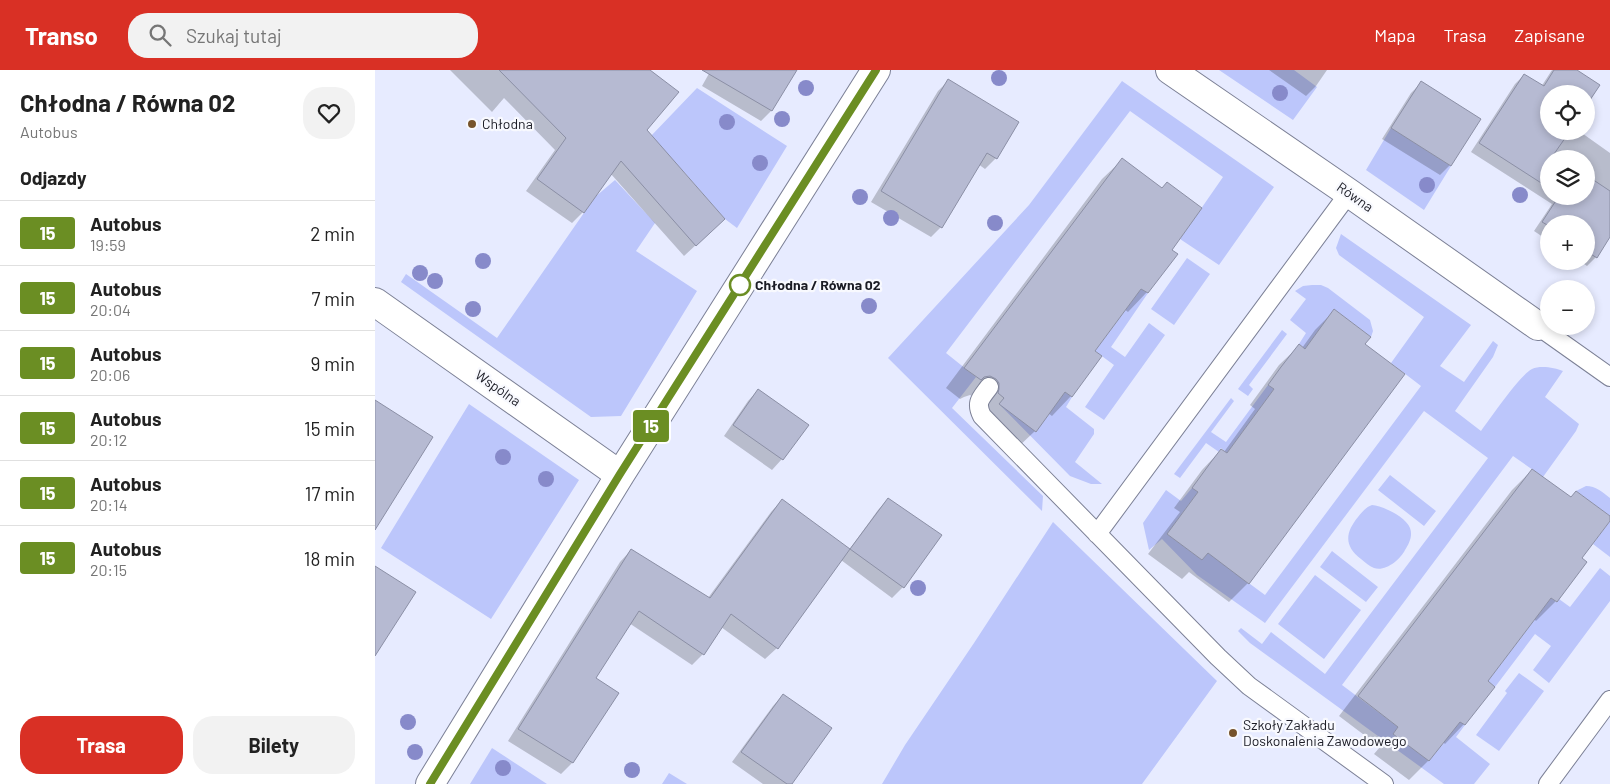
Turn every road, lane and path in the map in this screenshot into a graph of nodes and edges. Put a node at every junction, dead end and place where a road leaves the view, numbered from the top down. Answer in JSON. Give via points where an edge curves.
{"nodes":[{"id":1,"x":876,"y":70,"type":"edge"},
{"id":2,"x":1169,"y":70,"type":"edge"},
{"id":3,"x":1349,"y":193,"type":"junction"},
{"id":4,"x":375,"y":302,"type":"edge"},
{"id":5,"x":1538,"y":326,"type":"joint"},
{"id":6,"x":1610,"y":377,"type":"edge"},
{"id":7,"x":989,"y":387,"type":"dead end"},
{"id":8,"x":620,"y":474,"type":"junction"},
{"id":9,"x":1097,"y":534,"type":"junction"},
{"id":10,"x":1610,"y":700,"type":"edge"},
{"id":11,"x":431,"y":784,"type":"edge"},
{"id":12,"x":1384,"y":784,"type":"edge"},
{"id":13,"x":1548,"y":784,"type":"edge"}],
"edges":[{"from":1,"to":8,"type":"street"},
{"from":2,"to":3,"type":"street","name":"Równa"},
{"from":3,"to":5,"type":"street","name":"Równa"},
{"from":3,"to":9,"type":"lane"},
{"from":4,"to":8,"type":"street","name":"Wspólna"},
{"from":5,"to":6,"type":"lane"},
{"from":7,"to":9,"type":"lane","via":[[979,402],[982,416]]},
{"from":8,"to":11,"type":"street"},
{"from":9,"to":12,"type":"lane","via":[[1249,686]]},
{"from":10,"to":13,"type":"lane"}]}
